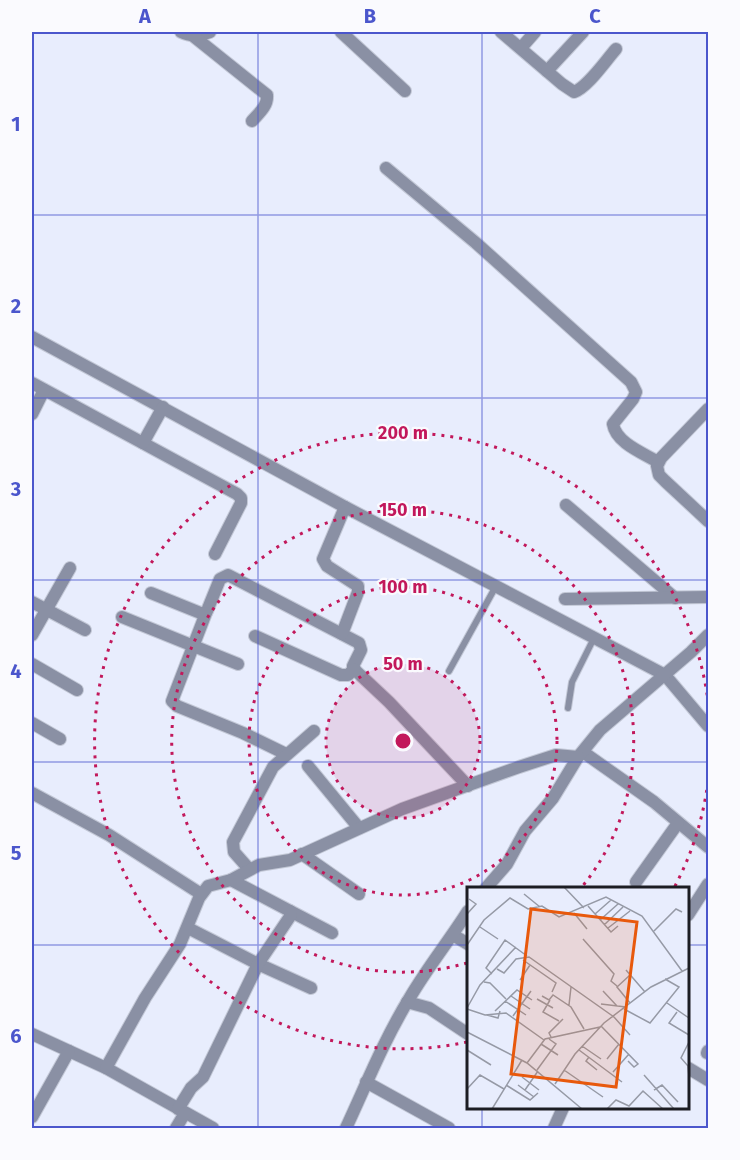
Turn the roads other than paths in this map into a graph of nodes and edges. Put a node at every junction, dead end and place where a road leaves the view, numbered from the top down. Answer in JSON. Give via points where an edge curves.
{"nodes":[{"id":1,"x":210,"y":32,"type":"edge"},
{"id":2,"x":341,"y":32,"type":"edge"},
{"id":3,"x":501,"y":32,"type":"edge"},
{"id":4,"x":535,"y":32,"type":"edge"},
{"id":5,"x":583,"y":32,"type":"edge"},
{"id":6,"x":186,"y":33,"type":"edge"},
{"id":7,"x":521,"y":48,"type":"junction"},
{"id":8,"x":616,"y":49,"type":"dead end"},
{"id":9,"x":547,"y":71,"type":"junction"},
{"id":10,"x":405,"y":91,"type":"dead end"},
{"id":11,"x":252,"y":120,"type":"dead end"},
{"id":12,"x":386,"y":168,"type":"dead end"},
{"id":13,"x":32,"y":337,"type":"edge"},
{"id":14,"x":32,"y":383,"type":"edge"},
{"id":15,"x":44,"y":390,"type":"junction"},
{"id":16,"x":162,"y":407,"type":"junction"},
{"id":17,"x":708,"y":409,"type":"edge"},
{"id":18,"x":32,"y":414,"type":"edge"},
{"id":19,"x":143,"y":443,"type":"junction"},
{"id":20,"x":658,"y":462,"type":"junction"},
{"id":21,"x":566,"y":505,"type":"dead end"},
{"id":22,"x":345,"y":507,"type":"junction"},
{"id":23,"x":708,"y":521,"type":"edge"},
{"id":24,"x":215,"y":554,"type":"dead end"},
{"id":25,"x":70,"y":568,"type":"dead end"},
{"id":26,"x":496,"y":586,"type":"junction"},
{"id":27,"x":151,"y":592,"type":"dead end"},
{"id":28,"x":708,"y":597,"type":"edge"},
{"id":29,"x":566,"y":598,"type":"dead end"},
{"id":30,"x":675,"y":598,"type":"junction"},
{"id":31,"x":32,"y":602,"type":"edge"},
{"id":32,"x":46,"y":609,"type":"junction"},
{"id":33,"x":206,"y":613,"type":"junction"},
{"id":34,"x":122,"y":617,"type":"dead end"},
{"id":35,"x":85,"y":630,"type":"dead end"},
{"id":36,"x":32,"y":634,"type":"edge"},
{"id":37,"x":342,"y":634,"type":"junction"},
{"id":38,"x":708,"y":635,"type":"edge"},
{"id":39,"x":255,"y":636,"type":"dead end"},
{"id":40,"x":594,"y":638,"type":"junction"},
{"id":41,"x":193,"y":645,"type":"junction"},
{"id":42,"x":32,"y":664,"type":"edge"},
{"id":43,"x":238,"y":664,"type":"dead end"},
{"id":44,"x":354,"y":669,"type":"junction"},
{"id":45,"x":449,"y":671,"type":"dead end"},
{"id":46,"x":665,"y":675,"type":"junction"},
{"id":47,"x":77,"y":690,"type":"dead end"},
{"id":48,"x":568,"y":708,"type":"dead end"},
{"id":49,"x":32,"y":723,"type":"edge"},
{"id":50,"x":708,"y":726,"type":"edge"},
{"id":51,"x":314,"y":731,"type":"dead end"},
{"id":52,"x":60,"y":739,"type":"dead end"},
{"id":53,"x":286,"y":754,"type":"junction"},
{"id":54,"x":580,"y":754,"type":"junction"},
{"id":55,"x":308,"y":766,"type":"dead end"},
{"id":56,"x":468,"y":786,"type":"junction"},
{"id":57,"x":32,"y":793,"type":"edge"},
{"id":58,"x":678,"y":823,"type":"junction"},
{"id":59,"x":359,"y":828,"type":"junction"},
{"id":60,"x":708,"y":847,"type":"edge"},
{"id":61,"x":302,"y":854,"type":"junction"},
{"id":62,"x":249,"y":869,"type":"junction"},
{"id":63,"x":231,"y":880,"type":"junction"},
{"id":64,"x":636,"y":882,"type":"dead end"},
{"id":65,"x":708,"y":884,"type":"edge"},
{"id":66,"x":487,"y":887,"type":"edge"},
{"id":67,"x":201,"y":894,"type":"junction"},
{"id":68,"x":358,"y":894,"type":"dead end"},
{"id":69,"x":290,"y":911,"type":"junction"},
{"id":70,"x":689,"y":912,"type":"edge"},
{"id":71,"x":467,"y":913,"type":"edge"},
{"id":72,"x":188,"y":928,"type":"junction"},
{"id":73,"x":332,"y":933,"type":"dead end"},
{"id":74,"x":453,"y":935,"type":"junction"},
{"id":75,"x":467,"y":943,"type":"edge"},
{"id":76,"x":258,"y":964,"type":"junction"},
{"id":77,"x":311,"y":988,"type":"dead end"},
{"id":78,"x":407,"y":1002,"type":"junction"},
{"id":79,"x":467,"y":1033,"type":"edge"},
{"id":80,"x":32,"y":1034,"type":"edge"},
{"id":81,"x":69,"y":1051,"type":"junction"},
{"id":82,"x":106,"y":1068,"type":"junction"},
{"id":83,"x":689,"y":1069,"type":"edge"},
{"id":84,"x":708,"y":1080,"type":"edge"},
{"id":85,"x":366,"y":1082,"type":"junction"},
{"id":86,"x":562,"y":1109,"type":"edge"},
{"id":87,"x":182,"y":1111,"type":"junction"},
{"id":88,"x":32,"y":1117,"type":"edge"},
{"id":89,"x":176,"y":1128,"type":"edge"},
{"id":90,"x":213,"y":1128,"type":"edge"},
{"id":91,"x":346,"y":1128,"type":"edge"},
{"id":92,"x":449,"y":1128,"type":"edge"},
{"id":93,"x":554,"y":1128,"type":"edge"}],
"edges":[{"from":1,"to":6,"type":"street"},
{"from":2,"to":10,"type":"street"},
{"from":3,"to":7,"type":"street"},
{"from":4,"to":7,"type":"street"},
{"from":5,"to":9,"type":"street"},
{"from":6,"to":11,"type":"street","via":[[267,94],[265,106]]},
{"from":7,"to":9,"type":"street"},
{"from":8,"to":9,"type":"street","via":[[579,91],[570,90]]},
{"from":12,"to":20,"type":"street","via":[[631,382],[636,392],[613,424],[614,430]]},
{"from":13,"to":16,"type":"street"},
{"from":14,"to":15,"type":"street"},
{"from":15,"to":18,"type":"street"},
{"from":15,"to":19,"type":"street"},
{"from":16,"to":19,"type":"street"},
{"from":16,"to":22,"type":"street"},
{"from":17,"to":20,"type":"street"},
{"from":19,"to":24,"type":"street","via":[[242,498]]},
{"from":20,"to":23,"type":"street","via":[[659,475]]},
{"from":21,"to":30,"type":"street"},
{"from":22,"to":26,"type":"street"},
{"from":22,"to":37,"type":"street","via":[[323,559],[327,566],[358,586]]},
{"from":25,"to":32,"type":"street"},
{"from":26,"to":40,"type":"street"},
{"from":26,"to":45,"type":"lane"},
{"from":27,"to":33,"type":"street"},
{"from":28,"to":30,"type":"street"},
{"from":29,"to":30,"type":"street"},
{"from":31,"to":32,"type":"street"},
{"from":32,"to":35,"type":"street"},
{"from":32,"to":36,"type":"street"},
{"from":33,"to":37,"type":"street","via":[[220,579],[228,575]]},
{"from":33,"to":41,"type":"street"},
{"from":34,"to":41,"type":"street"},
{"from":37,"to":44,"type":"street","via":[[361,648]]},
{"from":38,"to":46,"type":"street"},
{"from":39,"to":44,"type":"street","via":[[341,675]]},
{"from":40,"to":46,"type":"street"},
{"from":40,"to":48,"type":"lane","via":[[572,682]]},
{"from":41,"to":43,"type":"street"},
{"from":41,"to":53,"type":"street","via":[[173,694],[174,704]]},
{"from":42,"to":47,"type":"street"},
{"from":44,"to":56,"type":"street"},
{"from":46,"to":50,"type":"street"},
{"from":46,"to":54,"type":"street","via":[[600,730]]},
{"from":49,"to":52,"type":"street"},
{"from":51,"to":53,"type":"street"},
{"from":53,"to":62,"type":"street","via":[[268,775],[233,842],[234,852]]},
{"from":54,"to":56,"type":"street","via":[[556,756]]},
{"from":54,"to":58,"type":"street","via":[[654,802]]},
{"from":54,"to":66,"type":"street","via":[[553,798],[525,831],[507,864]]},
{"from":55,"to":59,"type":"street"},
{"from":56,"to":59,"type":"street"},
{"from":57,"to":67,"type":"street","via":[[109,835]]},
{"from":58,"to":60,"type":"street"},
{"from":58,"to":64,"type":"street"},
{"from":59,"to":61,"type":"street"},
{"from":61,"to":62,"type":"street"},
{"from":61,"to":68,"type":"street"},
{"from":62,"to":63,"type":"street"},
{"from":63,"to":67,"type":"street","via":[[213,884]]},
{"from":63,"to":69,"type":"street"},
{"from":65,"to":70,"type":"street"},
{"from":67,"to":72,"type":"street"},
{"from":69,"to":73,"type":"street"},
{"from":69,"to":76,"type":"street"},
{"from":71,"to":74,"type":"street"},
{"from":72,"to":76,"type":"street"},
{"from":72,"to":82,"type":"street"},
{"from":74,"to":75,"type":"street"},
{"from":74,"to":78,"type":"street"},
{"from":76,"to":77,"type":"street"},
{"from":76,"to":87,"type":"street","via":[[203,1077],[191,1088]]},
{"from":78,"to":79,"type":"street","via":[[423,1005]]},
{"from":78,"to":85,"type":"street"},
{"from":80,"to":81,"type":"street"},
{"from":81,"to":82,"type":"street"},
{"from":81,"to":88,"type":"street"},
{"from":82,"to":87,"type":"street"},
{"from":83,"to":84,"type":"street"},
{"from":85,"to":91,"type":"street"},
{"from":85,"to":92,"type":"street"},
{"from":86,"to":93,"type":"street"},
{"from":87,"to":89,"type":"street"},
{"from":87,"to":90,"type":"street"}]}
